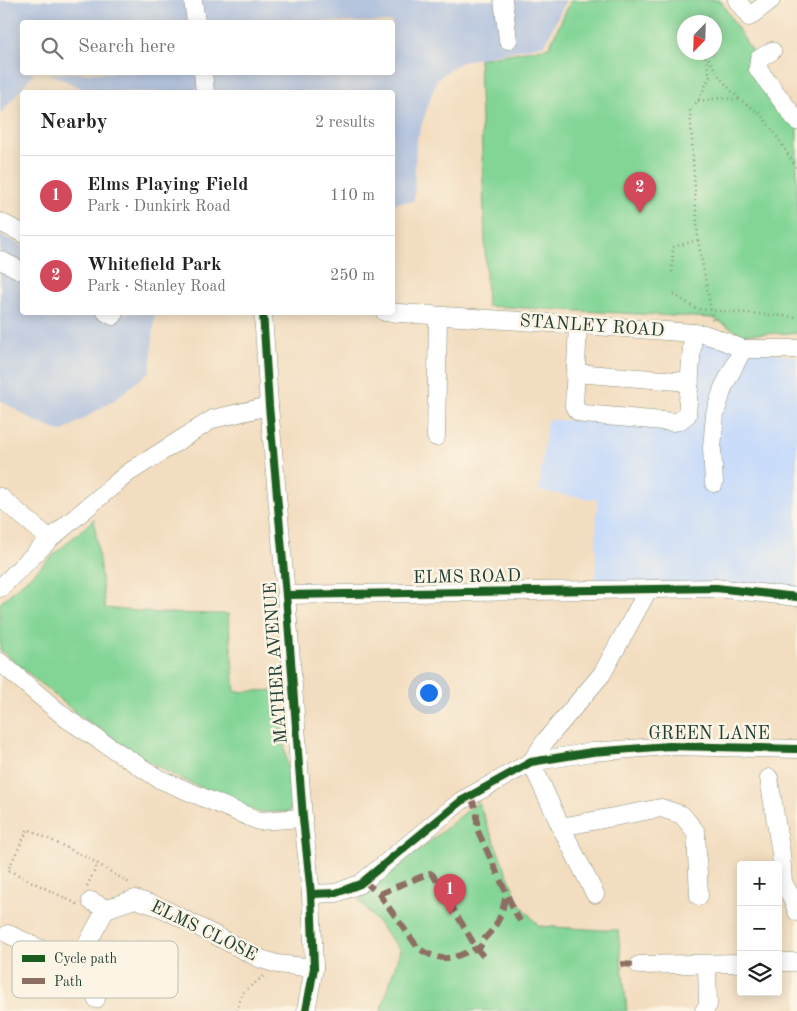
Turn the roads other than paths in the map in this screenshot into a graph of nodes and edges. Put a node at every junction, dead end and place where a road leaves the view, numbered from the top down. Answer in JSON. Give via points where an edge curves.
{"nodes":[{"id":1,"x":193,"y":0,"type":"edge"},
{"id":2,"x":503,"y":0,"type":"edge"},
{"id":3,"x":771,"y":0,"type":"edge"},
{"id":4,"x":744,"y":9,"type":"edge"},
{"id":5,"x":196,"y":20,"type":"edge"},
{"id":6,"x":508,"y":40,"type":"dead end"},
{"id":7,"x":772,"y":51,"type":"dead end"},
{"id":8,"x":203,"y":75,"type":"edge"},
{"id":9,"x":205,"y":90,"type":"edge"},
{"id":10,"x":797,"y":121,"type":"edge"},
{"id":11,"x":0,"y":222,"type":"edge"},
{"id":12,"x":20,"y":232,"type":"edge"},
{"id":13,"x":0,"y":260,"type":"edge"},
{"id":14,"x":20,"y":270,"type":"edge"},
{"id":15,"x":395,"y":313,"type":"edge"},
{"id":16,"x":263,"y":315,"type":"edge"},
{"id":17,"x":438,"y":316,"type":"junction"},
{"id":18,"x":578,"y":325,"type":"junction"},
{"id":19,"x":693,"y":333,"type":"junction"},
{"id":20,"x":743,"y":349,"type":"junction"},
{"id":21,"x":797,"y":349,"type":"edge"},
{"id":22,"x":576,"y":373,"type":"junction"},
{"id":23,"x":690,"y":382,"type":"junction"},
{"id":24,"x":269,"y":406,"type":"junction"},
{"id":25,"x":436,"y":437,"type":"dead end"},
{"id":26,"x":714,"y":483,"type":"dead end"},
{"id":27,"x":0,"y":496,"type":"edge"},
{"id":28,"x":50,"y":539,"type":"junction"},
{"id":29,"x":0,"y":588,"type":"edge"},
{"id":30,"x":648,"y":590,"type":"junction"},
{"id":31,"x":286,"y":595,"type":"junction"},
{"id":32,"x":797,"y":597,"type":"edge"},
{"id":33,"x":0,"y":662,"type":"edge"},
{"id":34,"x":797,"y":749,"type":"edge"},
{"id":35,"x":531,"y":762,"type":"junction"},
{"id":36,"x":769,"y":778,"type":"dead end"},
{"id":37,"x":303,"y":818,"type":"junction"},
{"id":38,"x":561,"y":827,"type":"junction"},
{"id":39,"x":311,"y":894,"type":"junction"},
{"id":40,"x":595,"y":894,"type":"dead end"},
{"id":41,"x":698,"y":896,"type":"dead end"},
{"id":42,"x":797,"y":912,"type":"edge"},
{"id":43,"x":8,"y":934,"type":"dead end"},
{"id":44,"x":23,"y":941,"type":"edge"},
{"id":45,"x":86,"y":941,"type":"edge"},
{"id":46,"x":782,"y":962,"type":"edge"},
{"id":47,"x":797,"y":962,"type":"edge"},
{"id":48,"x":737,"y":963,"type":"edge"},
{"id":49,"x":707,"y":964,"type":"junction"},
{"id":50,"x":640,"y":965,"type":"dead end"},
{"id":51,"x":314,"y":968,"type":"junction"},
{"id":52,"x":306,"y":1011,"type":"edge"},
{"id":53,"x":704,"y":1011,"type":"edge"}],
"edges":[{"from":1,"to":5,"type":"street"},
{"from":2,"to":6,"type":"street"},
{"from":3,"to":4,"type":"street"},
{"from":7,"to":10,"type":"street","via":[[759,59],[758,69]]},
{"from":8,"to":9,"type":"street"},
{"from":11,"to":12,"type":"street"},
{"from":13,"to":14,"type":"street"},
{"from":15,"to":17,"type":"street","name":"STANLEY ROAD"},
{"from":16,"to":24,"type":"street","name":"MATHER AVENUE"},
{"from":17,"to":18,"type":"street","name":"STANLEY ROAD"},
{"from":17,"to":25,"type":"street"},
{"from":18,"to":19,"type":"street","name":"STANLEY ROAD"},
{"from":18,"to":22,"type":"street"},
{"from":19,"to":20,"type":"street","name":"STANLEY ROAD"},
{"from":19,"to":23,"type":"street"},
{"from":20,"to":21,"type":"street","name":"STANLEY ROAD"},
{"from":20,"to":26,"type":"street","via":[[723,388],[715,414],[712,448]]},
{"from":22,"to":23,"type":"street"},
{"from":22,"to":23,"type":"street","via":[[574,406],[578,412],[674,422],[687,415]]},
{"from":24,"to":28,"type":"street","via":[[213,419],[128,473]]},
{"from":24,"to":31,"type":"street","name":"MATHER AVENUE"},
{"from":27,"to":28,"type":"street"},
{"from":28,"to":29,"type":"street"},
{"from":30,"to":31,"type":"street","name":"ELMS ROAD"},
{"from":30,"to":32,"type":"street","name":"ELMS ROAD","via":[[716,588]]},
{"from":30,"to":35,"type":"street","via":[[602,674]]},
{"from":31,"to":37,"type":"street","name":"MATHER AVENUE"},
{"from":33,"to":37,"type":"street","via":[[67,719],[159,778],[259,821]]},
{"from":34,"to":35,"type":"street","name":"GREEN LANE","via":[[669,746],[592,752]]},
{"from":35,"to":38,"type":"street"},
{"from":35,"to":39,"type":"street","via":[[461,801],[360,884],[336,893]]},
{"from":36,"to":42,"type":"street","via":[[784,882]]},
{"from":37,"to":39,"type":"street","name":"MATHER AVENUE"},
{"from":38,"to":40,"type":"street"},
{"from":38,"to":41,"type":"street","via":[[661,808],[682,815],[696,832]]},
{"from":39,"to":51,"type":"street","name":"MATHER AVENUE"},
{"from":43,"to":44,"type":"street"},
{"from":45,"to":51,"type":"street","name":"ELMS CLOSE","via":[[90,900],[135,899],[162,908],[261,959]]},
{"from":46,"to":47,"type":"street"},
{"from":48,"to":49,"type":"street"},
{"from":49,"to":50,"type":"street"},
{"from":49,"to":53,"type":"street","via":[[708,1006]]},
{"from":51,"to":52,"type":"street","name":"MATHER AVENUE"}]}
